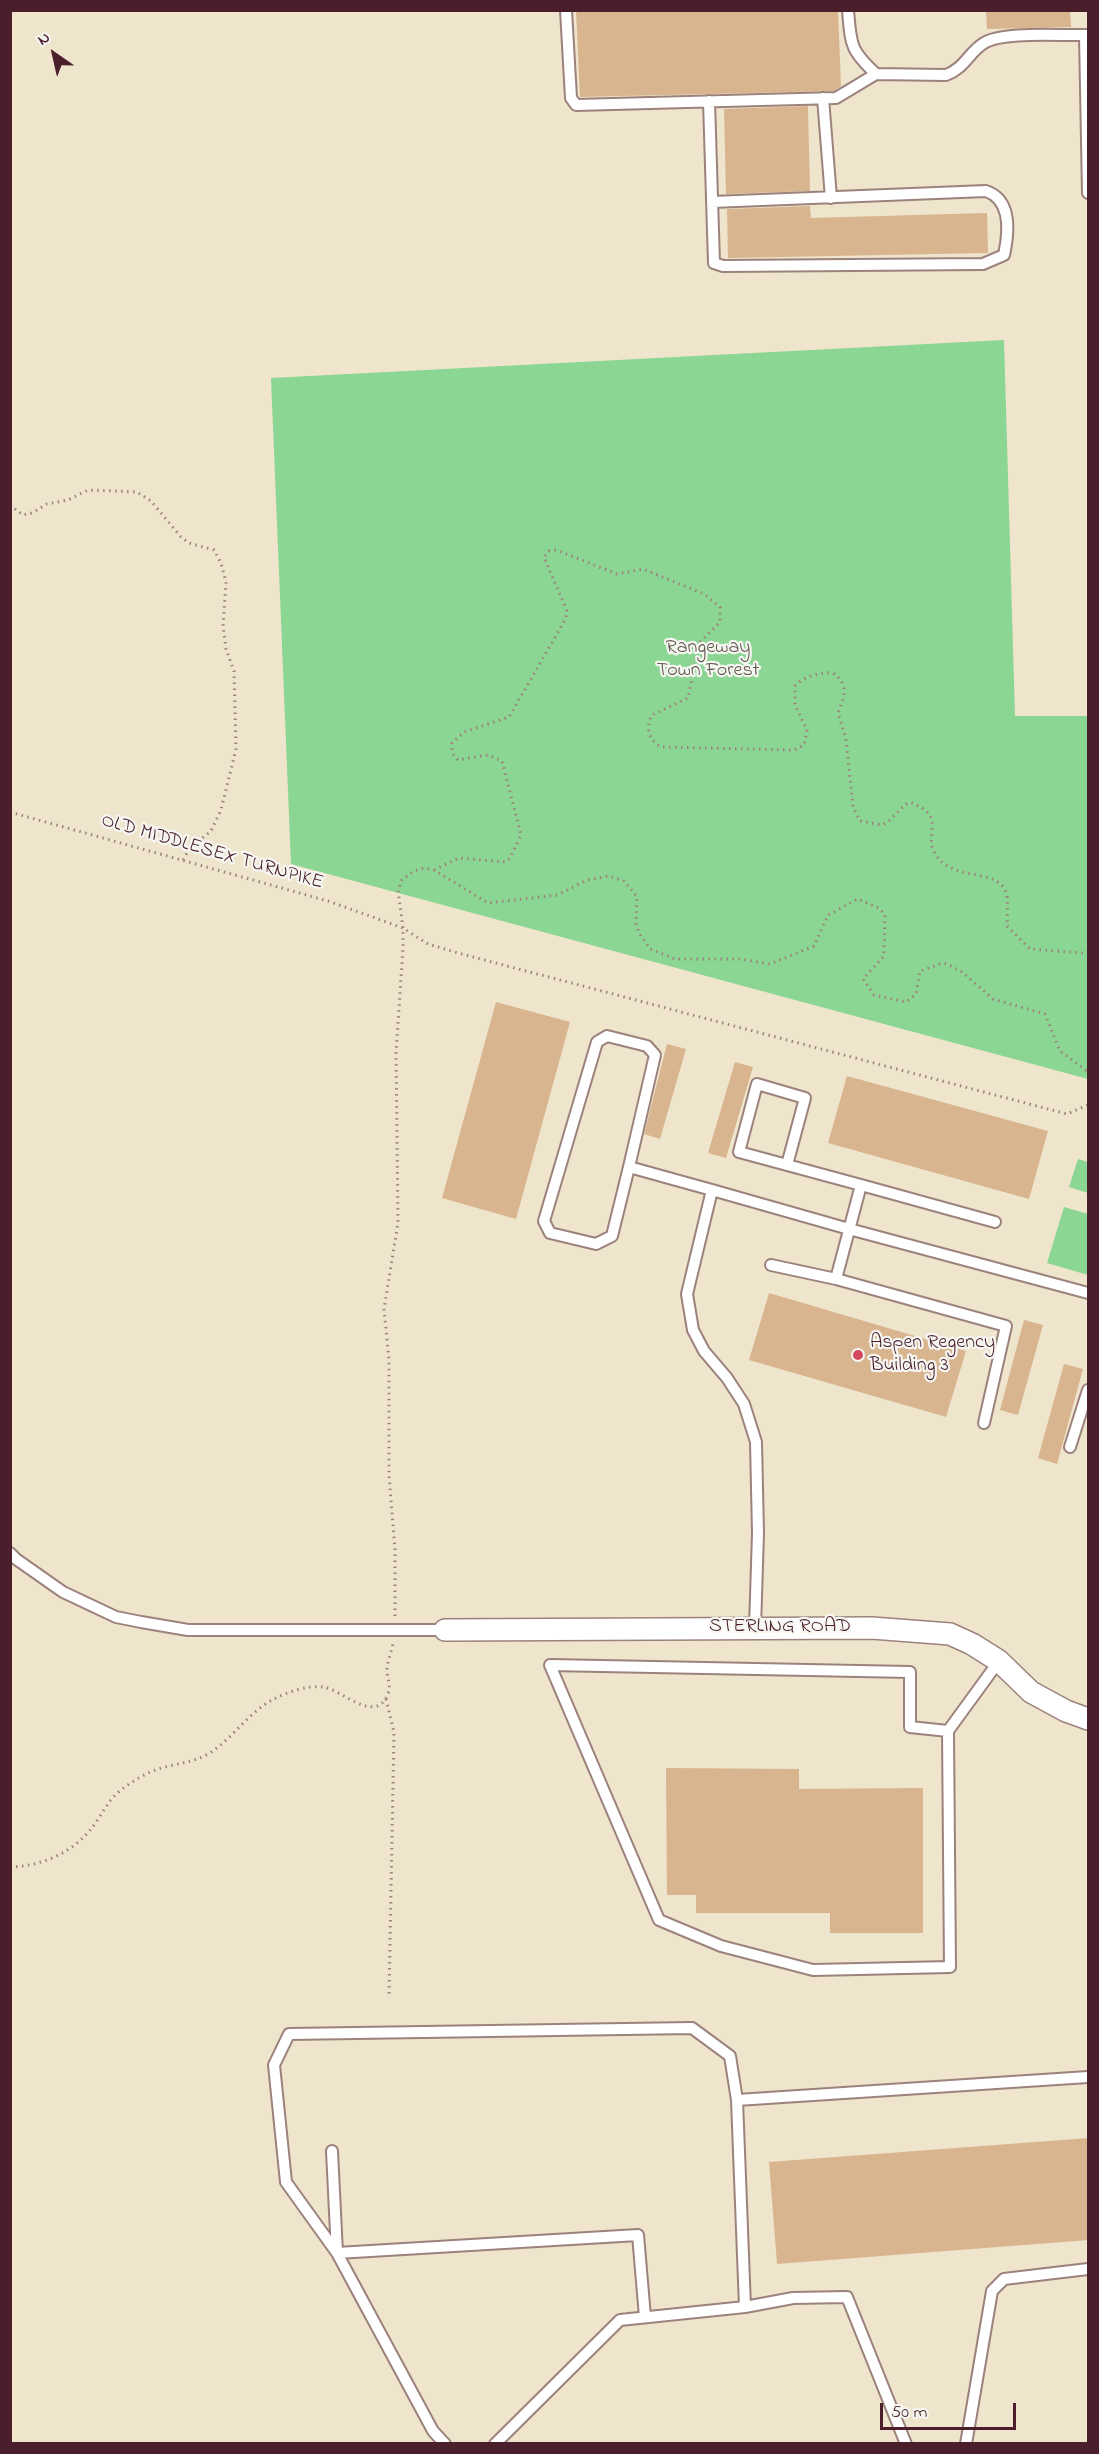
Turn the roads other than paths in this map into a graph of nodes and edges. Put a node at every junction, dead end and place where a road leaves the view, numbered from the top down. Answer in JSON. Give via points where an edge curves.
{"nodes":[{"id":1,"x":566,"y":10,"type":"edge"},
{"id":2,"x":848,"y":10,"type":"edge"},
{"id":3,"x":1087,"y":35,"type":"edge"},
{"id":4,"x":876,"y":74,"type":"junction"},
{"id":5,"x":823,"y":98,"type":"junction"},
{"id":6,"x":709,"y":101,"type":"junction"},
{"id":7,"x":1089,"y":193,"type":"edge"},
{"id":8,"x":831,"y":198,"type":"junction"},
{"id":9,"x":712,"y":202,"type":"junction"},
{"id":10,"x":787,"y":1165,"type":"junction"},
{"id":11,"x":629,"y":1167,"type":"junction"},
{"id":12,"x":861,"y":1185,"type":"junction"},
{"id":13,"x":712,"y":1190,"type":"junction"},
{"id":14,"x":995,"y":1222,"type":"dead end"},
{"id":15,"x":849,"y":1229,"type":"junction"},
{"id":16,"x":771,"y":1265,"type":"dead end"},
{"id":17,"x":836,"y":1279,"type":"junction"},
{"id":18,"x":1089,"y":1293,"type":"edge"},
{"id":19,"x":1089,"y":1390,"type":"edge"},
{"id":20,"x":984,"y":1423,"type":"dead end"},
{"id":21,"x":1070,"y":1447,"type":"dead end"},
{"id":22,"x":10,"y":1553,"type":"edge"},
{"id":23,"x":755,"y":1628,"type":"junction"},
{"id":24,"x":445,"y":1630,"type":"joint"},
{"id":25,"x":999,"y":1661,"type":"junction"},
{"id":26,"x":1089,"y":1719,"type":"edge"},
{"id":27,"x":948,"y":1731,"type":"junction"},
{"id":28,"x":1089,"y":2077,"type":"edge"},
{"id":29,"x":737,"y":2100,"type":"junction"},
{"id":30,"x":332,"y":2151,"type":"dead end"},
{"id":31,"x":337,"y":2253,"type":"junction"},
{"id":32,"x":1089,"y":2269,"type":"edge"},
{"id":33,"x":745,"y":2307,"type":"junction"},
{"id":34,"x":645,"y":2317,"type":"junction"},
{"id":35,"x":445,"y":2444,"type":"edge"},
{"id":36,"x":495,"y":2444,"type":"edge"},
{"id":37,"x":906,"y":2444,"type":"edge"},
{"id":38,"x":966,"y":2444,"type":"edge"}],
"edges":[{"from":1,"to":6,"type":"lane","via":[[571,98],[576,105]]},
{"from":2,"to":4,"type":"lane","via":[[856,56]]},
{"from":3,"to":4,"type":"lane","via":[[996,37],[946,75]]},
{"from":3,"to":7,"type":"lane"},
{"from":4,"to":5,"type":"lane","via":[[836,98]]},
{"from":5,"to":6,"type":"lane"},
{"from":5,"to":8,"type":"lane"},
{"from":6,"to":9,"type":"lane"},
{"from":8,"to":9,"type":"lane"},
{"from":8,"to":9,"type":"lane","via":[[986,191],[998,195],[1005,207],[1004,255],[983,264],[723,266],[714,263]]},
{"from":10,"to":10,"type":"lane","via":[[739,1152],[757,1084],[805,1098]]},
{"from":10,"to":12,"type":"lane"},
{"from":11,"to":11,"type":"lane","via":[[612,1236],[596,1244],[550,1233],[544,1221],[597,1042],[607,1036],[647,1046],[654,1056]]},
{"from":11,"to":13,"type":"lane"},
{"from":12,"to":14,"type":"lane"},
{"from":12,"to":15,"type":"lane"},
{"from":13,"to":15,"type":"lane"},
{"from":13,"to":23,"type":"lane","via":[[687,1294],[693,1330],[744,1404],[756,1443]]},
{"from":15,"to":17,"type":"lane"},
{"from":15,"to":18,"type":"lane"},
{"from":16,"to":17,"type":"lane"},
{"from":17,"to":20,"type":"lane","via":[[1006,1326]]},
{"from":19,"to":21,"type":"lane"},
{"from":22,"to":24,"type":"lane","via":[[63,1592],[116,1617],[188,1630]]},
{"from":23,"to":24,"type":"street","name":"STERLING ROAD"},
{"from":23,"to":25,"type":"street","name":"STERLING ROAD","via":[[872,1628],[950,1634]]},
{"from":25,"to":26,"type":"street","name":"STERLING ROAD","via":[[1031,1692]]},
{"from":25,"to":27,"type":"lane"},
{"from":27,"to":27,"type":"lane","via":[[950,1967],[813,1970],[721,1946],[659,1920],[550,1665],[910,1672],[910,1727]]},
{"from":28,"to":29,"type":"lane"},
{"from":29,"to":31,"type":"lane","via":[[730,2056],[692,2028],[289,2034],[274,2065],[286,2182]]},
{"from":29,"to":33,"type":"lane"},
{"from":30,"to":31,"type":"lane"},
{"from":31,"to":34,"type":"lane","via":[[638,2235]]},
{"from":31,"to":35,"type":"lane","via":[[433,2431]]},
{"from":32,"to":38,"type":"lane","via":[[1004,2278],[992,2290]]},
{"from":33,"to":34,"type":"lane"},
{"from":33,"to":37,"type":"lane","via":[[793,2298],[847,2296]]},
{"from":34,"to":36,"type":"lane","via":[[620,2320]]}]}
